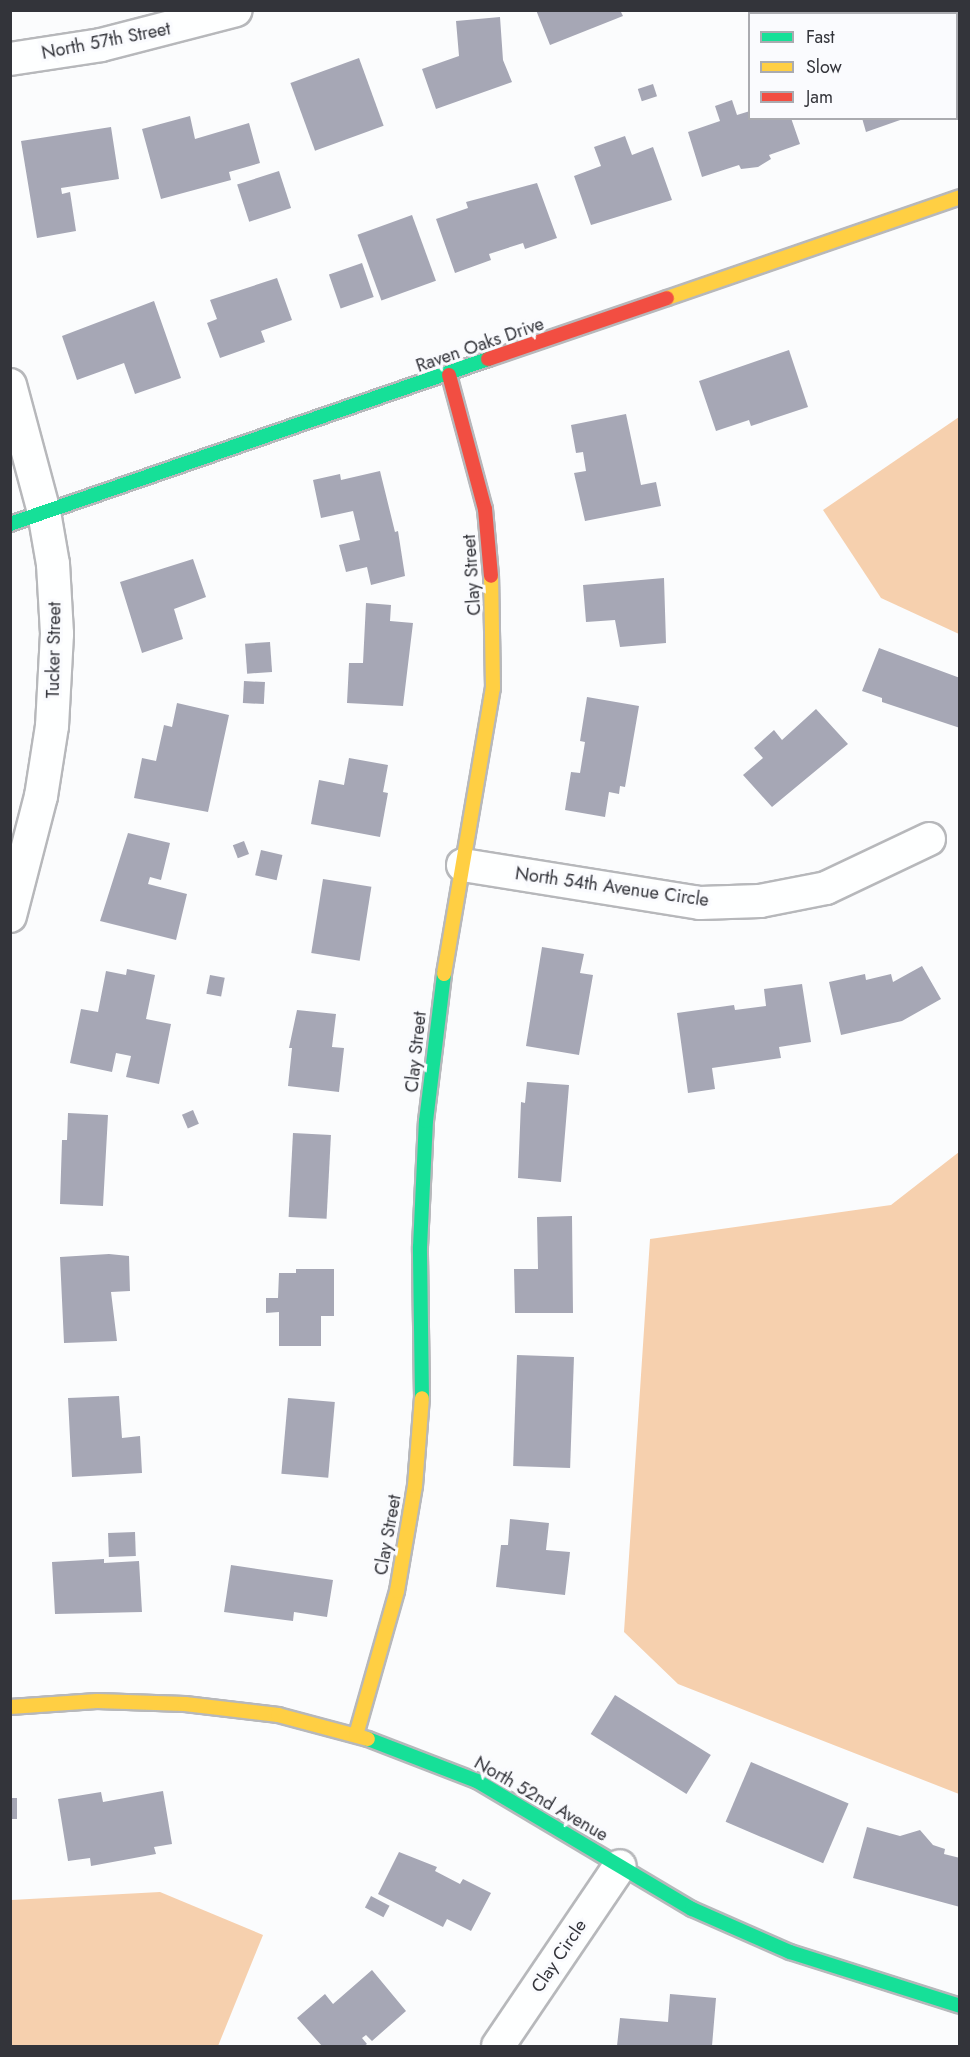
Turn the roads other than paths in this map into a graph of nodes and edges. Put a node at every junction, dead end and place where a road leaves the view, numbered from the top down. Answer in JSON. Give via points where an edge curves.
{"nodes":[{"id":1,"x":236,"y":10,"type":"edge"},
{"id":2,"x":10,"y":60,"type":"edge"},
{"id":3,"x":960,"y":197,"type":"edge"},
{"id":4,"x":449,"y":375,"type":"junction"},
{"id":5,"x":10,"y":385,"type":"edge"},
{"id":6,"x":44,"y":512,"type":"junction"},
{"id":7,"x":10,"y":524,"type":"edge"},
{"id":8,"x":929,"y":840,"type":"dead end"},
{"id":9,"x":463,"y":865,"type":"junction"},
{"id":10,"x":10,"y":916,"type":"edge"},
{"id":11,"x":10,"y":1707,"type":"edge"},
{"id":12,"x":356,"y":1735,"type":"junction"},
{"id":13,"x":620,"y":1866,"type":"junction"},
{"id":14,"x":960,"y":2006,"type":"edge"},
{"id":15,"x":498,"y":2046,"type":"edge"}],
"edges":[{"from":1,"to":2,"type":"street","name":"North 57th Street","via":[[101,45]]},
{"from":3,"to":4,"type":"street","name":"Raven Oaks Drive"},
{"from":4,"to":6,"type":"street","name":"Raven Oaks Drive"},
{"from":4,"to":9,"type":"street","name":"Clay Street","via":[[485,509],[494,613],[493,688]]},
{"from":5,"to":6,"type":"street","name":"Tucker Street"},
{"from":6,"to":7,"type":"street","name":"Raven Oaks Drive"},
{"from":6,"to":10,"type":"street","name":"Tucker Street","via":[[53,564],[57,634],[52,726],[40,796]]},
{"from":8,"to":9,"type":"street","name":"North 54th Avenue Circle","via":[[826,888],[760,901],[700,903]]},
{"from":9,"to":12,"type":"street","name":"Clay Street","via":[[440,1002],[426,1121],[420,1247],[423,1381],[415,1486],[397,1591]]},
{"from":11,"to":12,"type":"street","name":"North 52nd Avenue","via":[[97,1701],[185,1704],[278,1715]]},
{"from":12,"to":13,"type":"street","name":"North 52nd Avenue","via":[[477,1781]]},
{"from":13,"to":14,"type":"street","name":"North 52nd Avenue","via":[[692,1908],[790,1952]]},
{"from":13,"to":15,"type":"street","name":"Clay Circle"}]}
